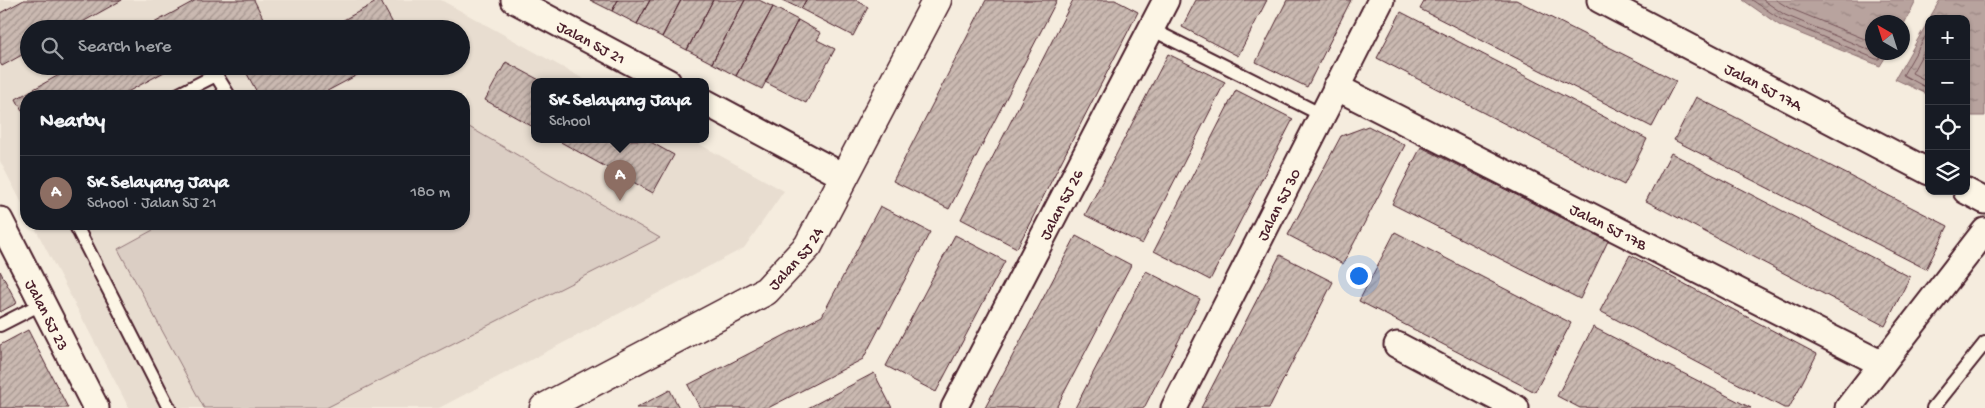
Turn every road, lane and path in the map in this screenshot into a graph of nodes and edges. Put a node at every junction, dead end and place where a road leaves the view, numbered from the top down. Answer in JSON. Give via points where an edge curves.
{"nodes":[{"id":1,"x":514,"y":0,"type":"edge"},
{"id":2,"x":937,"y":0,"type":"edge"},
{"id":3,"x":1380,"y":0,"type":"edge"},
{"id":4,"x":1600,"y":0,"type":"edge"},
{"id":5,"x":1163,"y":1,"type":"edge"},
{"id":6,"x":1151,"y":28,"type":"junction"},
{"id":7,"x":216,"y":75,"type":"edge"},
{"id":8,"x":216,"y":75,"type":"edge"},
{"id":9,"x":660,"y":78,"type":"edge"},
{"id":10,"x":1336,"y":87,"type":"junction"},
{"id":11,"x":187,"y":90,"type":"edge"},
{"id":12,"x":226,"y":90,"type":"edge"},
{"id":13,"x":709,"y":104,"type":"edge"},
{"id":14,"x":1322,"y":115,"type":"junction"},
{"id":15,"x":1925,"y":170,"type":"edge"},
{"id":16,"x":845,"y":177,"type":"junction"},
{"id":17,"x":1970,"y":193,"type":"edge"},
{"id":18,"x":1985,"y":201,"type":"edge"},
{"id":19,"x":0,"y":220,"type":"edge"},
{"id":20,"x":78,"y":230,"type":"edge"},
{"id":21,"x":1985,"y":231,"type":"edge"},
{"id":22,"x":42,"y":303,"type":"junction"},
{"id":23,"x":0,"y":325,"type":"edge"},
{"id":24,"x":1985,"y":343,"type":"edge"},
{"id":25,"x":1397,"y":345,"type":"dead end"},
{"id":26,"x":1882,"y":364,"type":"junction"},
{"id":27,"x":96,"y":408,"type":"edge"},
{"id":28,"x":169,"y":408,"type":"edge"},
{"id":29,"x":544,"y":408,"type":"edge"},
{"id":30,"x":954,"y":408,"type":"edge"},
{"id":31,"x":1174,"y":408,"type":"edge"},
{"id":32,"x":1516,"y":408,"type":"edge"},
{"id":33,"x":1848,"y":408,"type":"edge"},
{"id":34,"x":1933,"y":408,"type":"edge"}],
"edges":[{"from":1,"to":9,"type":"street","name":"Jalan SJ 21"},
{"from":2,"to":16,"type":"street","name":"Jalan SJ 24"},
{"from":3,"to":10,"type":"street","name":"Jalan SJ 30"},
{"from":4,"to":15,"type":"street","name":"Jalan SJ 17A"},
{"from":5,"to":6,"type":"street","name":"Jalan SJ 26"},
{"from":6,"to":14,"type":"lane"},
{"from":6,"to":30,"type":"street","name":"Jalan SJ 26"},
{"from":7,"to":11,"type":"lane"},
{"from":8,"to":12,"type":"lane"},
{"from":10,"to":14,"type":"street","name":"Jalan SJ 30"},
{"from":10,"to":26,"type":"street","name":"Jalan SJ 17B"},
{"from":13,"to":16,"type":"street"},
{"from":14,"to":31,"type":"street","name":"Jalan SJ 30"},
{"from":16,"to":29,"type":"street","name":"Jalan SJ 24","via":[[808,246],[766,292]]},
{"from":17,"to":18,"type":"street"},
{"from":19,"to":22,"type":"street","name":"Jalan SJ 23"},
{"from":20,"to":28,"type":"lane"},
{"from":21,"to":26,"type":"street"},
{"from":22,"to":23,"type":"lane"},
{"from":22,"to":27,"type":"street","name":"Jalan SJ 23"},
{"from":24,"to":34,"type":"lane"},
{"from":25,"to":32,"type":"street"},
{"from":26,"to":33,"type":"street"}]}
